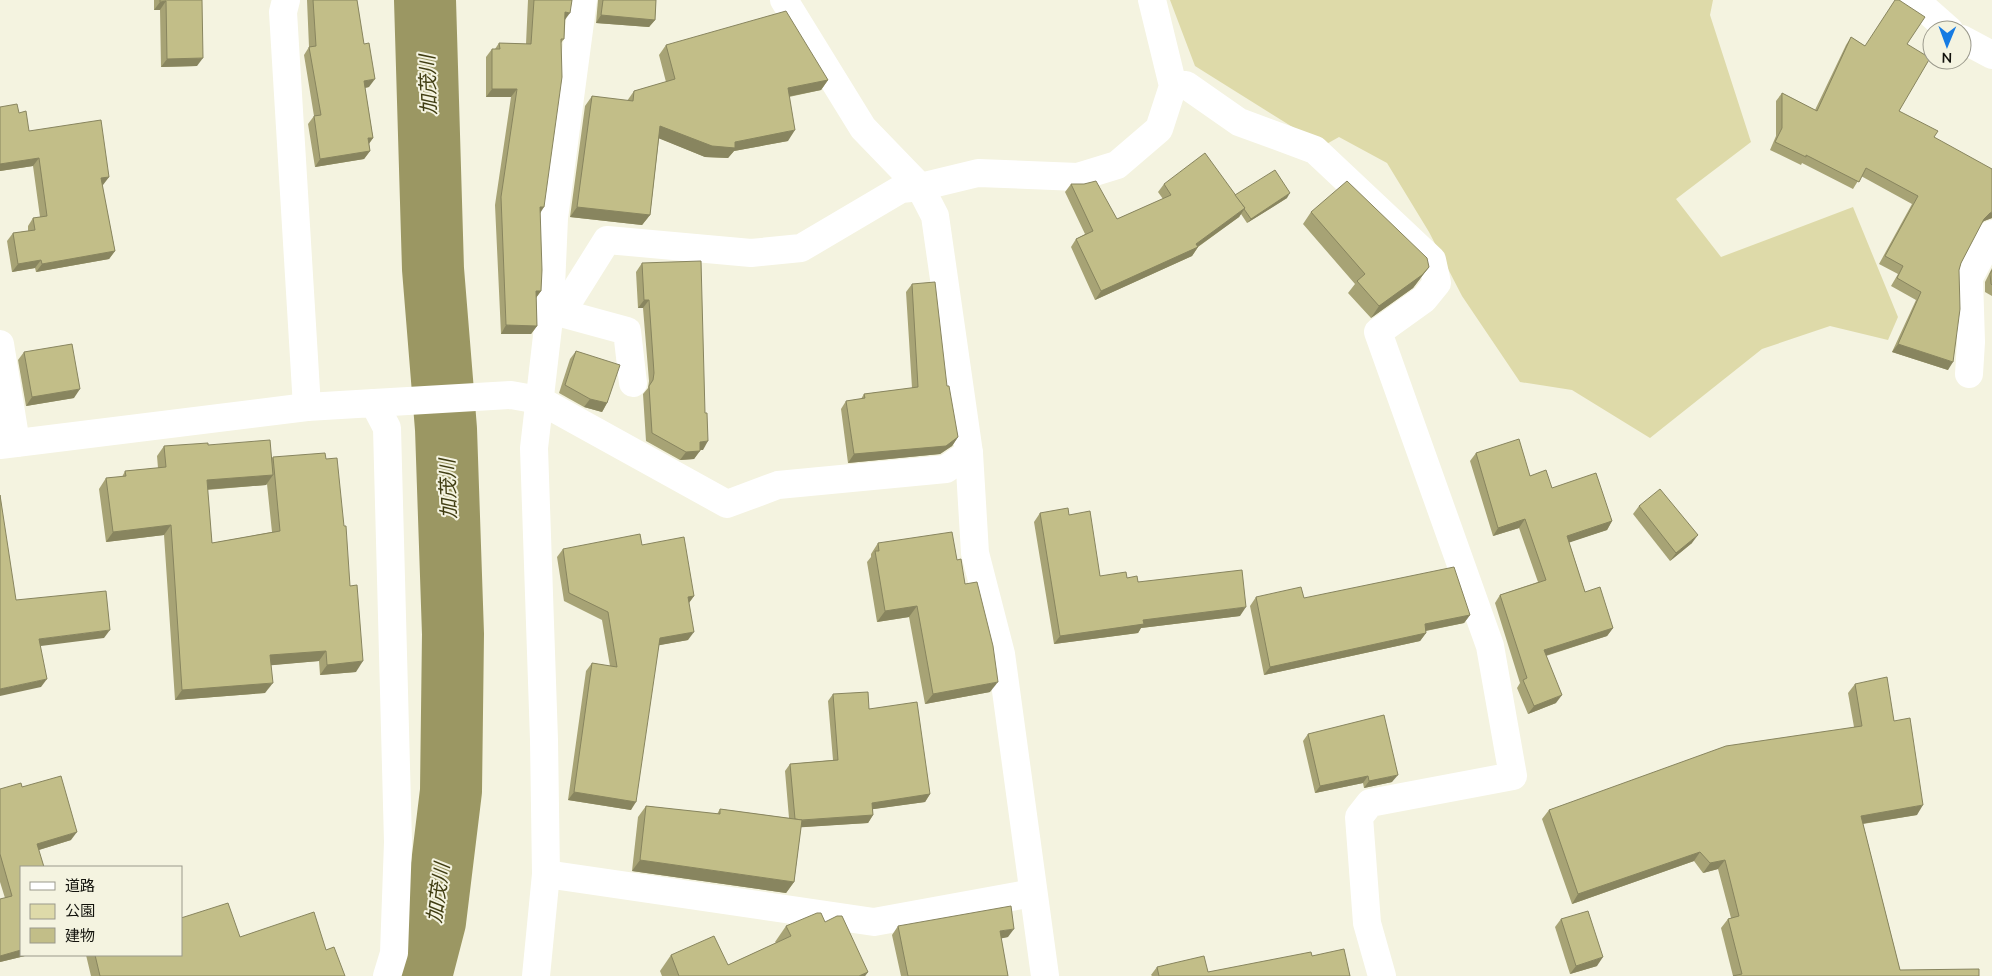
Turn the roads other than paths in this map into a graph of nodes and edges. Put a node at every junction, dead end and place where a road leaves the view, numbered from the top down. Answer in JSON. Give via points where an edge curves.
{"nodes":[{"id":1,"x":286,"y":0,"type":"edge"},
{"id":2,"x":582,"y":0,"type":"edge"},
{"id":3,"x":784,"y":0,"type":"edge"},
{"id":4,"x":1152,"y":0,"type":"edge"},
{"id":5,"x":1915,"y":0,"type":"edge"},
{"id":6,"x":1938,"y":20,"type":"edge"},
{"id":7,"x":1972,"y":44,"type":"edge"},
{"id":8,"x":1992,"y":55,"type":"edge"},
{"id":9,"x":1173,"y":86,"type":"junction"},
{"id":10,"x":920,"y":187,"type":"junction"},
{"id":11,"x":1992,"y":234,"type":"edge"},
{"id":12,"x":550,"y":310,"type":"junction"},
{"id":13,"x":0,"y":344,"type":"edge"},
{"id":14,"x":1969,"y":374,"type":"dead end"},
{"id":15,"x":633,"y":383,"type":"dead end"},
{"id":16,"x":539,"y":400,"type":"junction"},
{"id":17,"x":382,"y":402,"type":"junction"},
{"id":18,"x":307,"y":407,"type":"junction"},
{"id":19,"x":8,"y":444,"type":"edge"},
{"id":20,"x":969,"y":453,"type":"junction"},
{"id":21,"x":546,"y":874,"type":"junction"},
{"id":22,"x":1033,"y":893,"type":"junction"},
{"id":23,"x":387,"y":976,"type":"edge"},
{"id":24,"x":536,"y":976,"type":"edge"},
{"id":25,"x":1045,"y":976,"type":"edge"},
{"id":26,"x":1382,"y":976,"type":"edge"}],
"edges":[{"from":1,"to":18,"type":"street","via":[[283,12]]},
{"from":2,"to":12,"type":"street","via":[[554,218]]},
{"from":3,"to":10,"type":"street","via":[[863,128]]},
{"from":4,"to":9,"type":"street"},
{"from":5,"to":6,"type":"street"},
{"from":7,"to":8,"type":"street"},
{"from":9,"to":10,"type":"street","via":[[1160,129],[1117,165],[1078,177],[978,173]]},
{"from":9,"to":26,"type":"street","via":[[1186,85],[1239,122],[1315,150],[1432,260],[1437,283],[1424,299],[1378,332],[1490,646],[1513,776],[1370,804],[1359,817],[1367,924]]},
{"from":10,"to":12,"type":"street","via":[[901,189],[801,248],[751,253],[607,240],[570,299]]},
{"from":10,"to":20,"type":"street","via":[[935,216]]},
{"from":11,"to":14,"type":"street","via":[[1969,278],[1972,342]]},
{"from":12,"to":15,"type":"street","via":[[628,331]]},
{"from":12,"to":16,"type":"street"},
{"from":13,"to":19,"type":"street"},
{"from":16,"to":17,"type":"street","via":[[511,395]]},
{"from":16,"to":20,"type":"street","via":[[727,504],[778,485],[946,469]]},
{"from":16,"to":21,"type":"street","via":[[534,448]]},
{"from":17,"to":18,"type":"street"},
{"from":17,"to":23,"type":"street","via":[[387,428],[398,842],[394,953]]},
{"from":18,"to":19,"type":"street"},
{"from":20,"to":22,"type":"street","via":[[975,553],[1001,654]]},
{"from":21,"to":22,"type":"street","via":[[874,922]]},
{"from":21,"to":24,"type":"street"},
{"from":22,"to":25,"type":"street"}]}
